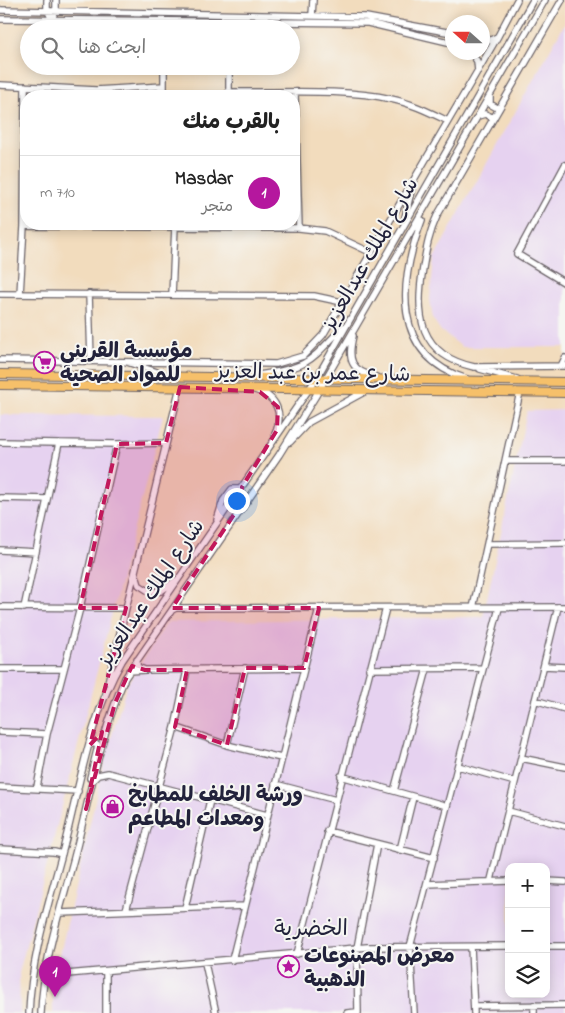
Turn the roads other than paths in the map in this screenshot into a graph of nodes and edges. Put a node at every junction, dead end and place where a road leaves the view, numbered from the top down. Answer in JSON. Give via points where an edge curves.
{"nodes":[{"id":1,"x":47,"y":0,"type":"edge"},
{"id":2,"x":56,"y":0,"type":"edge"},
{"id":3,"x":313,"y":0,"type":"edge"},
{"id":4,"x":517,"y":0,"type":"edge"},
{"id":5,"x":534,"y":0,"type":"edge"},
{"id":6,"x":545,"y":0,"type":"edge"},
{"id":7,"x":562,"y":0,"type":"edge"},
{"id":8,"x":0,"y":10,"type":"edge"},
{"id":9,"x":47,"y":10,"type":"junction"},
{"id":10,"x":56,"y":10,"type":"junction"},
{"id":11,"x":312,"y":16,"type":"junction"},
{"id":12,"x":0,"y":19,"type":"edge"},
{"id":13,"x":52,"y":19,"type":"junction"},
{"id":14,"x":90,"y":20,"type":"edge"},
{"id":15,"x":300,"y":24,"type":"edge"},
{"id":16,"x":445,"y":31,"type":"edge"},
{"id":17,"x":498,"y":36,"type":"junction"},
{"id":18,"x":490,"y":40,"type":"edge"},
{"id":19,"x":445,"y":42,"type":"edge"},
{"id":20,"x":477,"y":60,"type":"edge"},
{"id":21,"x":478,"y":71,"type":"junction"},
{"id":22,"x":164,"y":75,"type":"edge"},
{"id":23,"x":229,"y":75,"type":"edge"},
{"id":24,"x":0,"y":86,"type":"edge"},
{"id":25,"x":25,"y":86,"type":"junction"},
{"id":26,"x":164,"y":86,"type":"junction"},
{"id":27,"x":25,"y":90,"type":"edge"},
{"id":28,"x":164,"y":90,"type":"edge"},
{"id":29,"x":229,"y":90,"type":"edge"},
{"id":30,"x":300,"y":93,"type":"edge"},
{"id":31,"x":490,"y":96,"type":"junction"},
{"id":32,"x":499,"y":110,"type":"junction"},
{"id":33,"x":478,"y":116,"type":"junction"},
{"id":34,"x":494,"y":118,"type":"junction"},
{"id":35,"x":448,"y":121,"type":"junction"},
{"id":36,"x":565,"y":165,"type":"edge"},
{"id":37,"x":413,"y":180,"type":"junction"},
{"id":38,"x":428,"y":203,"type":"junction"},
{"id":39,"x":403,"y":227,"type":"junction"},
{"id":40,"x":300,"y":228,"type":"edge"},
{"id":41,"x":24,"y":230,"type":"edge"},
{"id":42,"x":175,"y":230,"type":"edge"},
{"id":43,"x":372,"y":253,"type":"junction"},
{"id":44,"x":565,"y":283,"type":"edge"},
{"id":45,"x":0,"y":294,"type":"edge"},
{"id":46,"x":20,"y":294,"type":"junction"},
{"id":47,"x":89,"y":294,"type":"junction"},
{"id":48,"x":172,"y":295,"type":"junction"},
{"id":49,"x":342,"y":302,"type":"junction"},
{"id":50,"x":350,"y":320,"type":"junction"},
{"id":51,"x":355,"y":329,"type":"junction"},
{"id":52,"x":565,"y":358,"type":"edge"},
{"id":53,"x":0,"y":360,"type":"edge"},
{"id":54,"x":91,"y":360,"type":"junction"},
{"id":55,"x":124,"y":360,"type":"junction"},
{"id":56,"x":563,"y":366,"type":"edge"},
{"id":57,"x":474,"y":367,"type":"junction"},
{"id":58,"x":0,"y":374,"type":"edge"},
{"id":59,"x":172,"y":376,"type":"junction"},
{"id":60,"x":244,"y":378,"type":"junction"},
{"id":61,"x":316,"y":379,"type":"junction"},
{"id":62,"x":326,"y":379,"type":"junction"},
{"id":63,"x":385,"y":379,"type":"junction"},
{"id":64,"x":473,"y":381,"type":"junction"},
{"id":65,"x":524,"y":381,"type":"junction"},
{"id":66,"x":562,"y":382,"type":"edge"},
{"id":67,"x":0,"y":385,"type":"edge"},
{"id":68,"x":180,"y":388,"type":"junction"},
{"id":69,"x":245,"y":388,"type":"junction"},
{"id":70,"x":310,"y":388,"type":"junction"},
{"id":71,"x":320,"y":388,"type":"junction"},
{"id":72,"x":373,"y":390,"type":"junction"},
{"id":73,"x":520,"y":392,"type":"junction"},
{"id":74,"x":565,"y":392,"type":"edge"},
{"id":75,"x":0,"y":442,"type":"edge"},
{"id":76,"x":166,"y":442,"type":"junction"},
{"id":77,"x":59,"y":443,"type":"junction"},
{"id":78,"x":117,"y":444,"type":"junction"},
{"id":79,"x":271,"y":445,"type":"junction"},
{"id":80,"x":279,"y":455,"type":"junction"},
{"id":81,"x":505,"y":461,"type":"junction"},
{"id":82,"x":565,"y":461,"type":"edge"},
{"id":83,"x":240,"y":489,"type":"junction"},
{"id":84,"x":0,"y":498,"type":"edge"},
{"id":85,"x":47,"y":499,"type":"junction"},
{"id":86,"x":565,"y":543,"type":"edge"},
{"id":87,"x":487,"y":544,"type":"junction"},
{"id":88,"x":0,"y":550,"type":"edge"},
{"id":89,"x":36,"y":552,"type":"junction"},
{"id":90,"x":204,"y":563,"type":"junction"},
{"id":91,"x":134,"y":570,"type":"junction"},
{"id":92,"x":178,"y":579,"type":"junction"},
{"id":93,"x":184,"y":591,"type":"junction"},
{"id":94,"x":562,"y":607,"type":"edge"},
{"id":95,"x":0,"y":608,"type":"edge"},
{"id":96,"x":24,"y":608,"type":"junction"},
{"id":97,"x":80,"y":608,"type":"junction"},
{"id":98,"x":126,"y":608,"type":"junction"},
{"id":99,"x":191,"y":608,"type":"junction"},
{"id":100,"x":319,"y":608,"type":"junction"},
{"id":101,"x":386,"y":608,"type":"junction"},
{"id":102,"x":474,"y":608,"type":"junction"},
{"id":103,"x":499,"y":608,"type":"junction"},
{"id":104,"x":170,"y":611,"type":"junction"},
{"id":105,"x":138,"y":658,"type":"junction"},
{"id":106,"x":544,"y":666,"type":"junction"},
{"id":107,"x":565,"y":667,"type":"edge"},
{"id":108,"x":245,"y":668,"type":"junction"},
{"id":109,"x":304,"y":668,"type":"junction"},
{"id":110,"x":483,"y":668,"type":"junction"},
{"id":111,"x":0,"y":669,"type":"edge"},
{"id":112,"x":64,"y":669,"type":"junction"},
{"id":113,"x":370,"y":669,"type":"junction"},
{"id":114,"x":427,"y":669,"type":"junction"},
{"id":115,"x":145,"y":670,"type":"junction"},
{"id":116,"x":187,"y":670,"type":"junction"},
{"id":117,"x":129,"y":671,"type":"junction"},
{"id":118,"x":535,"y":700,"type":"junction"},
{"id":119,"x":102,"y":704,"type":"junction"},
{"id":120,"x":565,"y":709,"type":"edge"},
{"id":121,"x":175,"y":727,"type":"junction"},
{"id":122,"x":0,"y":732,"type":"edge"},
{"id":123,"x":47,"y":734,"type":"junction"},
{"id":124,"x":90,"y":745,"type":"junction"},
{"id":125,"x":227,"y":745,"type":"junction"},
{"id":126,"x":281,"y":758,"type":"junction"},
{"id":127,"x":521,"y":758,"type":"junction"},
{"id":128,"x":458,"y":766,"type":"junction"},
{"id":129,"x":565,"y":768,"type":"edge"},
{"id":130,"x":341,"y":776,"type":"junction"},
{"id":131,"x":94,"y":779,"type":"junction"},
{"id":132,"x":515,"y":782,"type":"junction"},
{"id":133,"x":275,"y":784,"type":"junction"},
{"id":134,"x":159,"y":786,"type":"junction"},
{"id":135,"x":0,"y":787,"type":"edge"},
{"id":136,"x":37,"y":788,"type":"junction"},
{"id":137,"x":78,"y":791,"type":"junction"},
{"id":138,"x":394,"y":791,"type":"junction"},
{"id":139,"x":413,"y":797,"type":"junction"},
{"id":140,"x":210,"y":800,"type":"junction"},
{"id":141,"x":336,"y":800,"type":"junction"},
{"id":142,"x":447,"y":806,"type":"junction"},
{"id":143,"x":86,"y":809,"type":"junction"},
{"id":144,"x":508,"y":811,"type":"junction"},
{"id":145,"x":267,"y":815,"type":"junction"},
{"id":146,"x":565,"y":826,"type":"edge"},
{"id":147,"x":328,"y":831,"type":"junction"},
{"id":148,"x":377,"y":844,"type":"junction"},
{"id":149,"x":0,"y":850,"type":"edge"},
{"id":150,"x":400,"y":850,"type":"junction"},
{"id":151,"x":62,"y":854,"type":"junction"},
{"id":152,"x":434,"y":858,"type":"junction"},
{"id":153,"x":491,"y":880,"type":"junction"},
{"id":154,"x":505,"y":881,"type":"edge"},
{"id":155,"x":550,"y":881,"type":"edge"},
{"id":156,"x":565,"y":882,"type":"edge"},
{"id":157,"x":427,"y":884,"type":"junction"},
{"id":158,"x":245,"y":906,"type":"junction"},
{"id":159,"x":185,"y":908,"type":"junction"},
{"id":160,"x":126,"y":910,"type":"junction"},
{"id":161,"x":60,"y":913,"type":"junction"},
{"id":162,"x":505,"y":946,"type":"edge"},
{"id":163,"x":550,"y":946,"type":"edge"},
{"id":164,"x":565,"y":946,"type":"edge"},
{"id":165,"x":410,"y":947,"type":"junction"},
{"id":166,"x":471,"y":947,"type":"junction"},
{"id":167,"x":357,"y":948,"type":"junction"},
{"id":168,"x":297,"y":954,"type":"junction"},
{"id":169,"x":232,"y":960,"type":"junction"},
{"id":170,"x":205,"y":963,"type":"junction"},
{"id":171,"x":106,"y":973,"type":"junction"},
{"id":172,"x":45,"y":976,"type":"junction"},
{"id":173,"x":534,"y":1005,"type":"junction"},
{"id":174,"x":565,"y":1005,"type":"edge"},
{"id":175,"x":474,"y":1006,"type":"junction"},
{"id":176,"x":29,"y":1013,"type":"edge"},
{"id":177,"x":41,"y":1013,"type":"edge"},
{"id":178,"x":106,"y":1013,"type":"edge"},
{"id":179,"x":216,"y":1013,"type":"edge"},
{"id":180,"x":347,"y":1013,"type":"edge"},
{"id":181,"x":358,"y":1013,"type":"edge"},
{"id":182,"x":414,"y":1013,"type":"edge"},
{"id":183,"x":474,"y":1013,"type":"edge"},
{"id":184,"x":534,"y":1013,"type":"edge"}],
"edges":[{"from":1,"to":9,"type":"street"},
{"from":2,"to":10,"type":"street"},
{"from":3,"to":11,"type":"street"},
{"from":4,"to":17,"type":"street"},
{"from":5,"to":39,"type":"street","name":"شارع الملك عبدالعزيز"},
{"from":6,"to":31,"type":"street","name":"شارع الملك عبدالعزيز"},
{"from":7,"to":32,"type":"street"},
{"from":8,"to":9,"type":"street"},
{"from":9,"to":10,"type":"street"},
{"from":9,"to":13,"type":"street"},
{"from":10,"to":11,"type":"street"},
{"from":10,"to":13,"type":"street"},
{"from":11,"to":16,"type":"street","via":[[366,17]]},
{"from":12,"to":13,"type":"street"},
{"from":13,"to":14,"type":"street"},
{"from":15,"to":19,"type":"street","via":[[368,23]]},
{"from":17,"to":18,"type":"street"},
{"from":17,"to":21,"type":"street"},
{"from":20,"to":21,"type":"street"},
{"from":21,"to":35,"type":"street"},
{"from":22,"to":26,"type":"street"},
{"from":23,"to":29,"type":"street"},
{"from":24,"to":25,"type":"street"},
{"from":25,"to":26,"type":"street","via":[[96,90]]},
{"from":25,"to":27,"type":"street"},
{"from":26,"to":28,"type":"street"},
{"from":30,"to":35,"type":"street","via":[[390,98]]},
{"from":31,"to":32,"type":"street","via":[[490,104]]},
{"from":31,"to":33,"type":"street","name":"شارع الملك عبدالعزيز"},
{"from":32,"to":34,"type":"street"},
{"from":33,"to":34,"type":"street","via":[[485,114]]},
{"from":33,"to":38,"type":"street","name":"شارع الملك عبدالعزيز"},
{"from":34,"to":57,"type":"street","via":[[436,216],[418,295],[422,323],[434,346],[448,358]]},
{"from":35,"to":37,"type":"street"},
{"from":36,"to":44,"type":"street","via":[[517,254]]},
{"from":37,"to":39,"type":"street"},
{"from":37,"to":43,"type":"street"},
{"from":38,"to":51,"type":"street","name":"شارع الملك عبدالعزيز"},
{"from":38,"to":64,"type":"street","via":[[411,255],[405,294],[407,320],[415,341],[429,359],[448,372]]},
{"from":39,"to":50,"type":"street","name":"شارع الملك عبدالعزيز"},
{"from":40,"to":43,"type":"street","via":[[325,231]]},
{"from":41,"to":46,"type":"street"},
{"from":42,"to":48,"type":"street"},
{"from":43,"to":49,"type":"street"},
{"from":45,"to":46,"type":"street"},
{"from":46,"to":47,"type":"street"},
{"from":47,"to":48,"type":"street"},
{"from":47,"to":54,"type":"street"},
{"from":48,"to":49,"type":"street","via":[[314,296]]},
{"from":49,"to":55,"type":"street","via":[[323,335],[303,356],[276,364]]},
{"from":50,"to":60,"type":"street","via":[[307,364]]},
{"from":50,"to":61,"type":"street","name":"شارع الملك عبدالعزيز"},
{"from":51,"to":62,"type":"street","name":"شارع الملك عبدالعزيز"},
{"from":51,"to":63,"type":"street","via":[[350,348],[352,363],[365,374]]},
{"from":52,"to":56,"type":"street"},
{"from":53,"to":54,"type":"street"},
{"from":54,"to":55,"type":"street"},
{"from":55,"to":59,"type":"street"},
{"from":56,"to":57,"type":"street"},
{"from":57,"to":65,"type":"street"},
{"from":58,"to":59,"type":"main road","name":"شارع عمر بن عبد العزيز"},
{"from":59,"to":60,"type":"main road","name":"شارع عمر بن عبد العزيز"},
{"from":60,"to":61,"type":"main road","name":"شارع عمر بن عبد العزيز"},
{"from":61,"to":62,"type":"main road","name":"شارع عمر بن عبد العزيز"},
{"from":61,"to":70,"type":"street","name":"شارع الملك عبدالعزيز"},
{"from":62,"to":63,"type":"main road","name":"شارع عمر بن عبد العزيز"},
{"from":62,"to":71,"type":"street","name":"شارع الملك عبدالعزيز"},
{"from":63,"to":64,"type":"main road","name":"شارع عمر بن عبد العزيز"},
{"from":64,"to":65,"type":"main road","name":"شارع عمر بن عبد العزيز"},
{"from":65,"to":66,"type":"main road","name":"شارع عمر بن عبد العزيز"},
{"from":66,"to":73,"type":"main road","via":[[523,386]]},
{"from":67,"to":68,"type":"main road","name":"شارع عمر بن عبد العزيز"},
{"from":68,"to":69,"type":"main road","name":"شارع عمر بن عبد العزيز"},
{"from":68,"to":76,"type":"street"},
{"from":69,"to":70,"type":"main road","name":"شارع عمر بن عبد العزيز"},
{"from":69,"to":79,"type":"street","via":[[266,394],[278,407],[279,424]]},
{"from":70,"to":71,"type":"main road","name":"شارع عمر بن عبد العزيز"},
{"from":70,"to":79,"type":"street","name":"شارع الملك عبدالعزيز"},
{"from":71,"to":72,"type":"main road","name":"شارع عمر بن عبد العزيز"},
{"from":71,"to":80,"type":"street","name":"شارع الملك عبدالعزيز"},
{"from":72,"to":73,"type":"main road","name":"شارع عمر بن عبد العزيز"},
{"from":72,"to":80,"type":"street","via":[[358,394],[309,422]]},
{"from":73,"to":74,"type":"main road","name":"شارع عمر بن عبد العزيز"},
{"from":73,"to":81,"type":"street"},
{"from":75,"to":77,"type":"street"},
{"from":76,"to":78,"type":"street"},
{"from":76,"to":91,"type":"street"},
{"from":77,"to":78,"type":"street"},
{"from":77,"to":85,"type":"street"},
{"from":78,"to":97,"type":"street"},
{"from":79,"to":83,"type":"street","name":"شارع الملك عبدالعزيز"},
{"from":80,"to":90,"type":"street","name":"شارع الملك عبدالعزيز"},
{"from":81,"to":82,"type":"street"},
{"from":81,"to":87,"type":"street"},
{"from":83,"to":90,"type":"street","via":[[242,501],[215,540]]},
{"from":83,"to":92,"type":"street","name":"شارع الملك عبدالعزيز"},
{"from":84,"to":85,"type":"street"},
{"from":85,"to":89,"type":"street"},
{"from":86,"to":87,"type":"street"},
{"from":87,"to":102,"type":"street"},
{"from":88,"to":89,"type":"street"},
{"from":89,"to":96,"type":"street"},
{"from":90,"to":93,"type":"street","name":"شارع الملك عبدالعزيز"},
{"from":91,"to":92,"type":"street","via":[[140,585],[150,592],[161,591]]},
{"from":91,"to":98,"type":"street"},
{"from":92,"to":119,"type":"street","name":"شارع الملك عبدالعزيز","via":[[122,661]]},
{"from":93,"to":99,"type":"street","via":[[182,603]]},
{"from":93,"to":104,"type":"street","name":"شارع الملك عبدالعزيز"},
{"from":94,"to":103,"type":"street"},
{"from":94,"to":106,"type":"street"},
{"from":95,"to":96,"type":"street"},
{"from":96,"to":97,"type":"street"},
{"from":97,"to":98,"type":"street"},
{"from":97,"to":112,"type":"street"},
{"from":98,"to":119,"type":"street"},
{"from":99,"to":100,"type":"street"},
{"from":99,"to":104,"type":"street"},
{"from":100,"to":101,"type":"street"},
{"from":100,"to":109,"type":"street"},
{"from":101,"to":102,"type":"street"},
{"from":101,"to":113,"type":"street"},
{"from":102,"to":103,"type":"street"},
{"from":103,"to":110,"type":"street"},
{"from":104,"to":105,"type":"street","name":"شارع الملك عبدالعزيز"},
{"from":105,"to":115,"type":"street","via":[[137,667]]},
{"from":105,"to":117,"type":"street","name":"شارع الملك عبدالعزيز"},
{"from":106,"to":107,"type":"street"},
{"from":106,"to":118,"type":"street"},
{"from":108,"to":109,"type":"street"},
{"from":108,"to":116,"type":"street"},
{"from":108,"to":125,"type":"street"},
{"from":109,"to":126,"type":"street"},
{"from":110,"to":114,"type":"street"},
{"from":110,"to":128,"type":"street"},
{"from":111,"to":112,"type":"street"},
{"from":112,"to":123,"type":"street"},
{"from":113,"to":114,"type":"street"},
{"from":113,"to":130,"type":"street"},
{"from":114,"to":138,"type":"street"},
{"from":115,"to":116,"type":"street"},
{"from":115,"to":117,"type":"street"},
{"from":116,"to":121,"type":"street"},
{"from":117,"to":131,"type":"street","name":"شارع الملك عبدالعزيز","via":[[115,703]]},
{"from":118,"to":120,"type":"street"},
{"from":118,"to":127,"type":"street"},
{"from":119,"to":124,"type":"street","name":"شارع الملك عبدالعزيز"},
{"from":121,"to":125,"type":"street"},
{"from":121,"to":134,"type":"street"},
{"from":122,"to":123,"type":"street"},
{"from":123,"to":136,"type":"street"},
{"from":124,"to":137,"type":"street","name":"شارع الملك عبدالعزيز"},
{"from":124,"to":143,"type":"street","via":[[95,743],[98,748]]},
{"from":125,"to":126,"type":"street"},
{"from":126,"to":133,"type":"street"},
{"from":127,"to":129,"type":"street"},
{"from":127,"to":132,"type":"street"},
{"from":128,"to":132,"type":"street"},
{"from":128,"to":142,"type":"street"},
{"from":130,"to":138,"type":"street"},
{"from":130,"to":141,"type":"street"},
{"from":131,"to":134,"type":"street","via":[[105,773]]},
{"from":131,"to":143,"type":"street","name":"شارع الملك عبدالعزيز"},
{"from":132,"to":144,"type":"street"},
{"from":133,"to":141,"type":"street"},
{"from":133,"to":145,"type":"street"},
{"from":134,"to":140,"type":"street"},
{"from":134,"to":160,"type":"street"},
{"from":135,"to":136,"type":"street"},
{"from":136,"to":137,"type":"street"},
{"from":137,"to":151,"type":"street","name":"شارع الملك عبدالعزيز"},
{"from":138,"to":139,"type":"street"},
{"from":139,"to":142,"type":"street"},
{"from":139,"to":150,"type":"street"},
{"from":140,"to":145,"type":"street"},
{"from":140,"to":159,"type":"street"},
{"from":141,"to":147,"type":"street"},
{"from":142,"to":152,"type":"street"},
{"from":143,"to":161,"type":"street","name":"شارع الملك عبدالعزيز"},
{"from":144,"to":146,"type":"street"},
{"from":144,"to":153,"type":"street"},
{"from":145,"to":158,"type":"street"},
{"from":147,"to":148,"type":"street"},
{"from":147,"to":168,"type":"street"},
{"from":148,"to":150,"type":"street"},
{"from":148,"to":167,"type":"street"},
{"from":149,"to":151,"type":"street"},
{"from":150,"to":152,"type":"street"},
{"from":151,"to":176,"type":"street","name":"شارع الملك عبدالعزيز","via":[[36,956]]},
{"from":152,"to":157,"type":"street"},
{"from":153,"to":154,"type":"street"},
{"from":153,"to":157,"type":"street"},
{"from":155,"to":156,"type":"street"},
{"from":157,"to":165,"type":"street"},
{"from":158,"to":159,"type":"street"},
{"from":158,"to":169,"type":"street"},
{"from":159,"to":160,"type":"street"},
{"from":160,"to":161,"type":"street"},
{"from":161,"to":172,"type":"street","name":"شارع الملك عبدالعزيز"},
{"from":162,"to":166,"type":"street"},
{"from":163,"to":164,"type":"street"},
{"from":165,"to":166,"type":"street"},
{"from":165,"to":167,"type":"street"},
{"from":165,"to":182,"type":"street"},
{"from":166,"to":175,"type":"street"},
{"from":167,"to":168,"type":"street"},
{"from":167,"to":181,"type":"street"},
{"from":168,"to":169,"type":"street"},
{"from":169,"to":170,"type":"street"},
{"from":170,"to":171,"type":"street"},
{"from":170,"to":179,"type":"street"},
{"from":171,"to":172,"type":"street"},
{"from":171,"to":178,"type":"street"},
{"from":172,"to":177,"type":"street","name":"شارع الملك عبدالعزيز"},
{"from":173,"to":174,"type":"street"},
{"from":173,"to":175,"type":"street"},
{"from":173,"to":184,"type":"street"},
{"from":175,"to":183,"type":"street"},
{"from":180,"to":181,"type":"street"}]}
